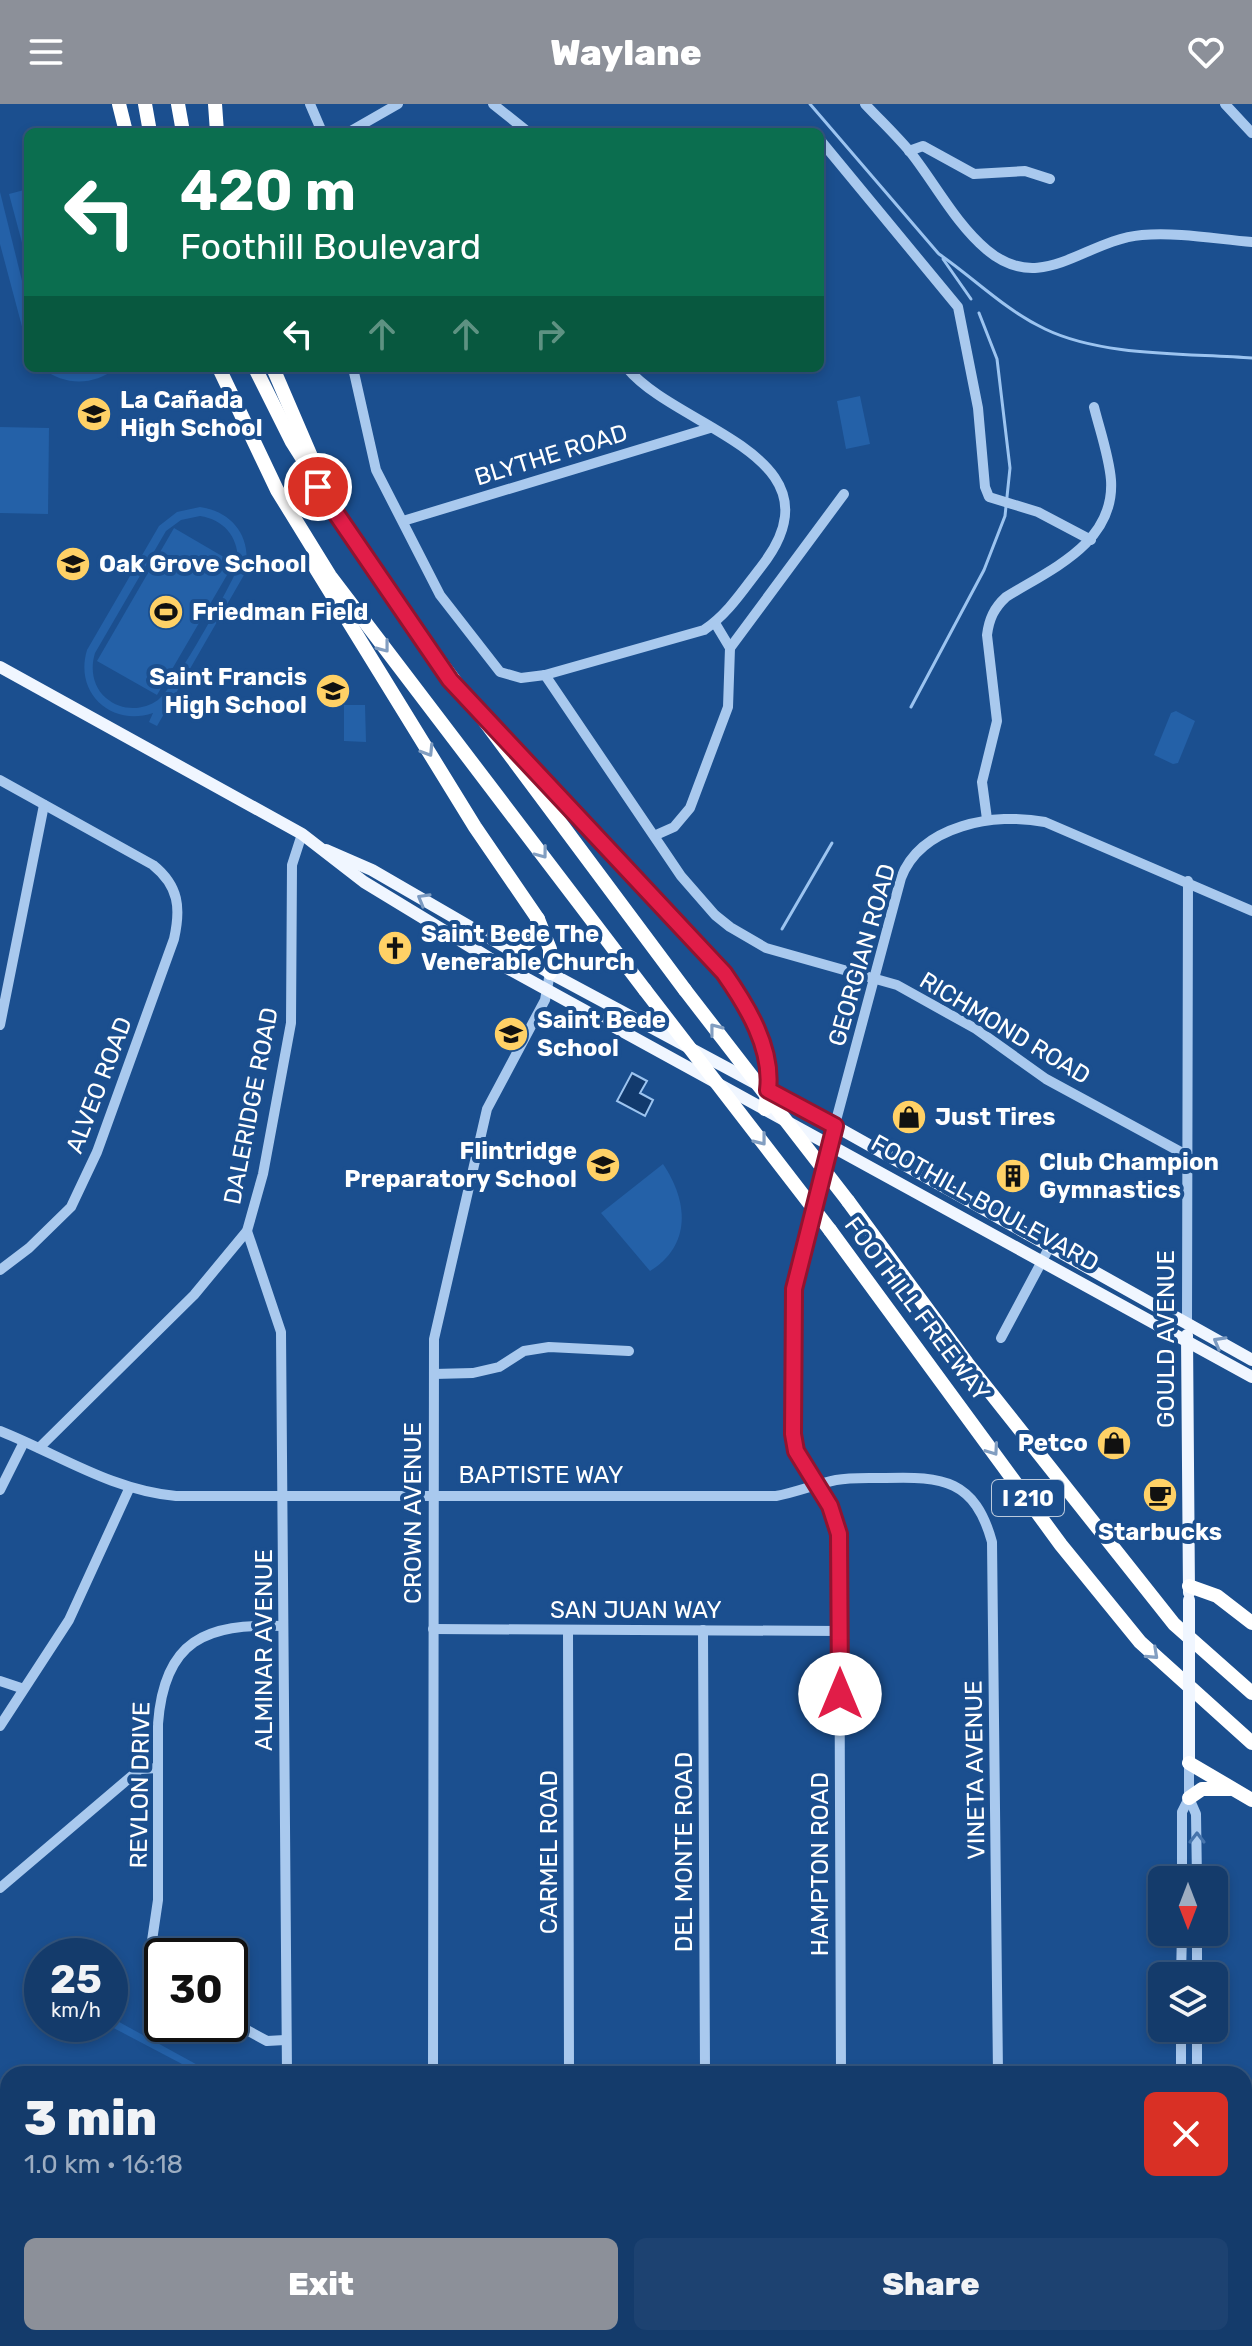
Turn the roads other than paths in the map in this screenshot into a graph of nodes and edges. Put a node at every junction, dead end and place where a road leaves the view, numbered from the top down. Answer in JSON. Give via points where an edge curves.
{"nodes":[{"id":1,"x":119,"y":104,"type":"edge"},
{"id":2,"x":145,"y":104,"type":"edge"},
{"id":3,"x":178,"y":104,"type":"edge"},
{"id":4,"x":215,"y":104,"type":"edge"},
{"id":5,"x":310,"y":104,"type":"edge"},
{"id":6,"x":398,"y":104,"type":"edge"},
{"id":7,"x":493,"y":104,"type":"edge"},
{"id":8,"x":865,"y":104,"type":"edge"},
{"id":9,"x":1225,"y":104,"type":"edge"},
{"id":10,"x":125,"y":128,"type":"edge"},
{"id":11,"x":149,"y":128,"type":"edge"},
{"id":12,"x":182,"y":128,"type":"edge"},
{"id":13,"x":217,"y":128,"type":"edge"},
{"id":14,"x":320,"y":128,"type":"edge"},
{"id":15,"x":356,"y":128,"type":"edge"},
{"id":16,"x":523,"y":128,"type":"edge"},
{"id":17,"x":1252,"y":133,"type":"edge"},
{"id":18,"x":824,"y":145,"type":"edge"},
{"id":19,"x":909,"y":151,"type":"junction"},
{"id":20,"x":1050,"y":179,"type":"dead end"},
{"id":21,"x":1252,"y":242,"type":"edge"},
{"id":22,"x":221,"y":372,"type":"edge"},
{"id":23,"x":257,"y":372,"type":"edge"},
{"id":24,"x":275,"y":372,"type":"edge"},
{"id":25,"x":354,"y":372,"type":"edge"},
{"id":26,"x":631,"y":372,"type":"edge"},
{"id":27,"x":1094,"y":407,"type":"dead end"},
{"id":28,"x":710,"y":428,"type":"junction"},
{"id":29,"x":277,"y":490,"type":"junction"},
{"id":30,"x":844,"y":494,"type":"dead end"},
{"id":31,"x":331,"y":509,"type":"junction"},
{"id":32,"x":403,"y":521,"type":"junction"},
{"id":33,"x":1091,"y":540,"type":"junction"},
{"id":34,"x":715,"y":623,"type":"junction"},
{"id":35,"x":730,"y":648,"type":"junction"},
{"id":36,"x":0,"y":667,"type":"edge"},
{"id":37,"x":545,"y":675,"type":"junction"},
{"id":38,"x":450,"y":680,"type":"junction"},
{"id":39,"x":0,"y":780,"type":"edge"},
{"id":40,"x":44,"y":805,"type":"junction"},
{"id":41,"x":987,"y":819,"type":"junction"},
{"id":42,"x":302,"y":834,"type":"junction"},
{"id":43,"x":656,"y":835,"type":"junction"},
{"id":44,"x":326,"y":850,"type":"junction"},
{"id":45,"x":1188,"y":881,"type":"junction"},
{"id":46,"x":1252,"y":911,"type":"edge"},
{"id":47,"x":538,"y":919,"type":"junction"},
{"id":48,"x":514,"y":952,"type":"junction"},
{"id":49,"x":550,"y":973,"type":"junction"},
{"id":50,"x":875,"y":978,"type":"junction"},
{"id":51,"x":547,"y":990,"type":"junction"},
{"id":52,"x":0,"y":1025,"type":"edge"},
{"id":53,"x":768,"y":1090,"type":"junction"},
{"id":54,"x":765,"y":1109,"type":"junction"},
{"id":55,"x":835,"y":1126,"type":"junction"},
{"id":56,"x":830,"y":1142,"type":"junction"},
{"id":57,"x":1188,"y":1156,"type":"junction"},
{"id":58,"x":247,"y":1231,"type":"junction"},
{"id":59,"x":1049,"y":1248,"type":"junction"},
{"id":60,"x":1043,"y":1261,"type":"junction"},
{"id":61,"x":0,"y":1270,"type":"edge"},
{"id":62,"x":1187,"y":1323,"type":"junction"},
{"id":63,"x":1001,"y":1338,"type":"dead end"},
{"id":64,"x":1187,"y":1340,"type":"junction"},
{"id":65,"x":629,"y":1351,"type":"dead end"},
{"id":66,"x":1252,"y":1360,"type":"edge"},
{"id":67,"x":434,"y":1374,"type":"junction"},
{"id":68,"x":1252,"y":1377,"type":"edge"},
{"id":69,"x":0,"y":1431,"type":"edge"},
{"id":70,"x":24,"y":1442,"type":"junction"},
{"id":71,"x":39,"y":1448,"type":"junction"},
{"id":72,"x":949,"y":1483,"type":"joint"},
{"id":73,"x":816,"y":1485,"type":"junction"},
{"id":74,"x":129,"y":1489,"type":"junction"},
{"id":75,"x":0,"y":1490,"type":"edge"},
{"id":76,"x":433,"y":1494,"type":"junction"},
{"id":77,"x":283,"y":1496,"type":"junction"},
{"id":78,"x":1189,"y":1593,"type":"junction"},
{"id":79,"x":1252,"y":1623,"type":"edge"},
{"id":80,"x":283,"y":1626,"type":"junction"},
{"id":81,"x":433,"y":1629,"type":"junction"},
{"id":82,"x":568,"y":1630,"type":"junction"},
{"id":83,"x":703,"y":1630,"type":"junction"},
{"id":84,"x":840,"y":1631,"type":"junction"},
{"id":85,"x":0,"y":1681,"type":"edge"},
{"id":86,"x":21,"y":1688,"type":"junction"},
{"id":87,"x":1252,"y":1693,"type":"edge"},
{"id":88,"x":0,"y":1726,"type":"edge"},
{"id":89,"x":1252,"y":1743,"type":"edge"},
{"id":90,"x":1189,"y":1763,"type":"junction"},
{"id":91,"x":158,"y":1768,"type":"junction"},
{"id":92,"x":1233,"y":1789,"type":"junction"},
{"id":93,"x":1189,"y":1798,"type":"junction"},
{"id":94,"x":1252,"y":1800,"type":"edge"},
{"id":95,"x":1182,"y":1866,"type":"edge"},
{"id":96,"x":1197,"y":1866,"type":"edge"},
{"id":97,"x":0,"y":1888,"type":"edge"},
{"id":98,"x":152,"y":1938,"type":"edge"},
{"id":99,"x":248,"y":2031,"type":"edge"},
{"id":100,"x":285,"y":2040,"type":"junction"},
{"id":101,"x":1181,"y":2042,"type":"edge"},
{"id":102,"x":1197,"y":2042,"type":"edge"},
{"id":103,"x":287,"y":2066,"type":"edge"},
{"id":104,"x":433,"y":2066,"type":"edge"},
{"id":105,"x":569,"y":2066,"type":"edge"},
{"id":106,"x":705,"y":2066,"type":"edge"},
{"id":107,"x":841,"y":2066,"type":"edge"},
{"id":108,"x":998,"y":2066,"type":"edge"},
{"id":109,"x":1181,"y":2066,"type":"edge"},
{"id":110,"x":1197,"y":2066,"type":"edge"}],
"edges":[{"from":1,"to":10,"type":"highway"},
{"from":2,"to":11,"type":"highway"},
{"from":3,"to":12,"type":"highway"},
{"from":4,"to":13,"type":"highway"},
{"from":5,"to":14,"type":"street"},
{"from":6,"to":15,"type":"street"},
{"from":7,"to":16,"type":"street"},
{"from":8,"to":19,"type":"street"},
{"from":9,"to":17,"type":"street"},
{"from":18,"to":33,"type":"street","via":[[954,299],[978,408],[985,487],[992,500],[1038,512]]},
{"from":19,"to":20,"type":"street","via":[[923,146],[974,174],[1025,171]]},
{"from":19,"to":21,"type":"street","via":[[985,249],[1016,268],[1057,265],[1089,249],[1139,235]]},
{"from":22,"to":29,"type":"highway","name":"FOOTHILL FREEWAY","number":"I 210"},
{"from":23,"to":31,"type":"highway","name":"FOOTHILL FREEWAY","number":"I 210"},
{"from":24,"to":31,"type":"highway"},
{"from":25,"to":32,"type":"street","via":[[376,470]]},
{"from":26,"to":28,"type":"street","via":[[655,394]]},
{"from":27,"to":33,"type":"street","via":[[1111,481],[1105,517]]},
{"from":28,"to":32,"type":"street","name":"BLYTHE ROAD"},
{"from":28,"to":34,"type":"street","via":[[743,445],[772,469],[785,508],[779,539],[768,558]]},
{"from":29,"to":47,"type":"highway","one_way":true,"via":[[328,593]]},
{"from":29,"to":89,"type":"highway","name":"FOOTHILL FREEWAY","number":"I 210","one_way":true,"bridge":true,"via":[[340,588],[830,1230],[1061,1545],[1140,1642]]},
{"from":30,"to":35,"type":"street"},
{"from":31,"to":38,"type":"highway","name":"FOOTHILL FREEWAY","number":"I 210"},
{"from":32,"to":37,"type":"street","via":[[440,595],[492,664],[521,678]]},
{"from":33,"to":41,"type":"street","via":[[1006,597],[989,621],[997,721],[982,782]]},
{"from":34,"to":35,"type":"street"},
{"from":34,"to":37,"type":"street","via":[[678,639]]},
{"from":35,"to":43,"type":"street","via":[[728,707],[690,808],[674,827]]},
{"from":36,"to":42,"type":"main road","name":"FOOTHILL BOULEVARD"},
{"from":37,"to":43,"type":"street","name":"RICHMOND ROAD"},
{"from":38,"to":53,"type":"highway","via":[[724,973],[760,1039]]},
{"from":87,"to":38,"type":"highway","name":"FOOTHILL FREEWAY","number":"I 210","one_way":true,"bridge":true,"via":[[1165,1612],[976,1375]]},
{"from":39,"to":40,"type":"street"},
{"from":40,"to":52,"type":"street"},
{"from":40,"to":61,"type":"street","name":"ALVEO ROAD","via":[[146,861],[172,884],[179,909],[174,939],[97,1152],[71,1207]]},
{"from":41,"to":45,"type":"street","name":"GEORGIAN ROAD","via":[[1045,822]]},
{"from":41,"to":50,"type":"street","name":"GEORGIAN ROAD","via":[[913,853],[901,878]]},
{"from":42,"to":44,"type":"main road","name":"FOOTHILL BOULEVARD"},
{"from":42,"to":58,"type":"street","name":"DALERIDGE ROAD","via":[[292,865],[291,1023]]},
{"from":43,"to":50,"type":"street","name":"RICHMOND ROAD","via":[[698,898],[750,941]]},
{"from":48,"to":44,"type":"main road","name":"FOOTHILL BOULEVARD","one_way":true,"via":[[372,870]]},
{"from":44,"to":51,"type":"main road","name":"FOOTHILL BOULEVARD","via":[[364,882]]},
{"from":45,"to":46,"type":"street","name":"GEORGIAN ROAD"},
{"from":45,"to":57,"type":"street","name":"GOULD AVENUE"},
{"from":47,"to":48,"type":"highway","via":[[531,941]]},
{"from":47,"to":49,"type":"highway","via":[[550,949]]},
{"from":48,"to":49,"type":"main road","name":"FOOTHILL BOULEVARD"},
{"from":49,"to":51,"type":"street","name":"CROWN AVENUE"},
{"from":49,"to":53,"type":"main road","name":"FOOTHILL BOULEVARD"},
{"from":50,"to":55,"type":"street","name":"GEORGIAN ROAD"},
{"from":50,"to":57,"type":"street","name":"RICHMOND ROAD","via":[[976,1029],[1046,1079]]},
{"from":51,"to":54,"type":"main road","name":"FOOTHILL BOULEVARD"},
{"from":51,"to":67,"type":"street","name":"CROWN AVENUE","via":[[487,1109],[434,1339]]},
{"from":53,"to":54,"type":"highway"},
{"from":53,"to":55,"type":"main road","name":"FOOTHILL BOULEVARD"},
{"from":54,"to":56,"type":"main road","name":"FOOTHILL BOULEVARD"},
{"from":55,"to":56,"type":"street","name":"GEORGIAN ROAD"},
{"from":55,"to":59,"type":"main road","name":"FOOTHILL BOULEVARD"},
{"from":56,"to":60,"type":"main road","name":"FOOTHILL BOULEVARD"},
{"from":56,"to":73,"type":"street","name":"HAMPTON ROAD","via":[[797,1266],[793,1313],[793,1434],[796,1451]]},
{"from":57,"to":62,"type":"street","name":"GOULD AVENUE"},
{"from":58,"to":71,"type":"street","name":"DALERIDGE ROAD","via":[[194,1295]]},
{"from":58,"to":77,"type":"street","name":"ALMINAR AVENUE","via":[[281,1332]]},
{"from":59,"to":60,"type":"street"},
{"from":59,"to":62,"type":"main road","name":"FOOTHILL BOULEVARD"},
{"from":60,"to":63,"type":"street"},
{"from":60,"to":64,"type":"main road","name":"FOOTHILL BOULEVARD"},
{"from":62,"to":64,"type":"main road","name":"GOULD AVENUE"},
{"from":66,"to":62,"type":"main road","name":"FOOTHILL BOULEVARD","one_way":true},
{"from":64,"to":68,"type":"main road","name":"FOOTHILL BOULEVARD"},
{"from":64,"to":78,"type":"main road","name":"GOULD AVENUE"},
{"from":65,"to":67,"type":"street","via":[[549,1347],[524,1351],[499,1367]]},
{"from":67,"to":76,"type":"street","name":"CROWN AVENUE"},
{"from":69,"to":70,"type":"street","name":"BAPTISTE WAY"},
{"from":70,"to":71,"type":"street","name":"BAPTISTE WAY"},
{"from":70,"to":75,"type":"street"},
{"from":71,"to":74,"type":"street","name":"BAPTISTE WAY"},
{"from":72,"to":73,"type":"street","name":"BAPTISTE WAY","via":[[911,1477]]},
{"from":72,"to":108,"type":"street","name":"VINETA AVENUE","via":[[970,1495],[985,1516],[992,1542]]},
{"from":73,"to":76,"type":"street","name":"BAPTISTE WAY","via":[[776,1496]]},
{"from":73,"to":84,"type":"street","name":"HAMPTON ROAD","via":[[839,1534]]},
{"from":74,"to":77,"type":"street","name":"BAPTISTE WAY","via":[[176,1496]]},
{"from":74,"to":86,"type":"street","via":[[69,1620]]},
{"from":76,"to":77,"type":"street","name":"BAPTISTE WAY"},
{"from":76,"to":81,"type":"street","name":"CROWN AVENUE"},
{"from":77,"to":80,"type":"street","name":"ALMINAR AVENUE"},
{"from":78,"to":79,"type":"highway","via":[[1217,1596]]},
{"from":78,"to":90,"type":"main road","name":"GOULD AVENUE","bridge":true},
{"from":80,"to":91,"type":"street","name":"REVLON DRIVE","via":[[216,1630],[179,1654],[160,1698]]},
{"from":80,"to":100,"type":"street","name":"ALMINAR AVENUE"},
{"from":81,"to":82,"type":"street","name":"SAN JUAN WAY"},
{"from":81,"to":104,"type":"street","name":"CROWN AVENUE"},
{"from":82,"to":83,"type":"street","name":"SAN JUAN WAY"},
{"from":82,"to":105,"type":"street","name":"CARMEL ROAD"},
{"from":83,"to":84,"type":"street","name":"SAN JUAN WAY"},
{"from":83,"to":106,"type":"street","name":"DEL MONTE ROAD"},
{"from":84,"to":107,"type":"street","name":"HAMPTON ROAD"},
{"from":85,"to":86,"type":"street"},
{"from":86,"to":88,"type":"street"},
{"from":90,"to":92,"type":"highway"},
{"from":90,"to":93,"type":"street","name":"GOULD AVENUE"},
{"from":91,"to":97,"type":"street","via":[[140,1769]]},
{"from":91,"to":98,"type":"street","name":"REVLON DRIVE","via":[[158,1900]]},
{"from":92,"to":93,"type":"highway","via":[[1214,1787]]},
{"from":92,"to":94,"type":"highway"},
{"from":93,"to":95,"type":"street","name":"GOULD AVENUE","via":[[1182,1812]]},
{"from":96,"to":93,"type":"street","name":"GOULD AVENUE","one_way":true,"via":[[1196,1814]]},
{"from":99,"to":100,"type":"street","via":[[267,2041]]},
{"from":100,"to":103,"type":"street","name":"ALMINAR AVENUE"},
{"from":101,"to":109,"type":"street"},
{"from":102,"to":110,"type":"street"}]}
